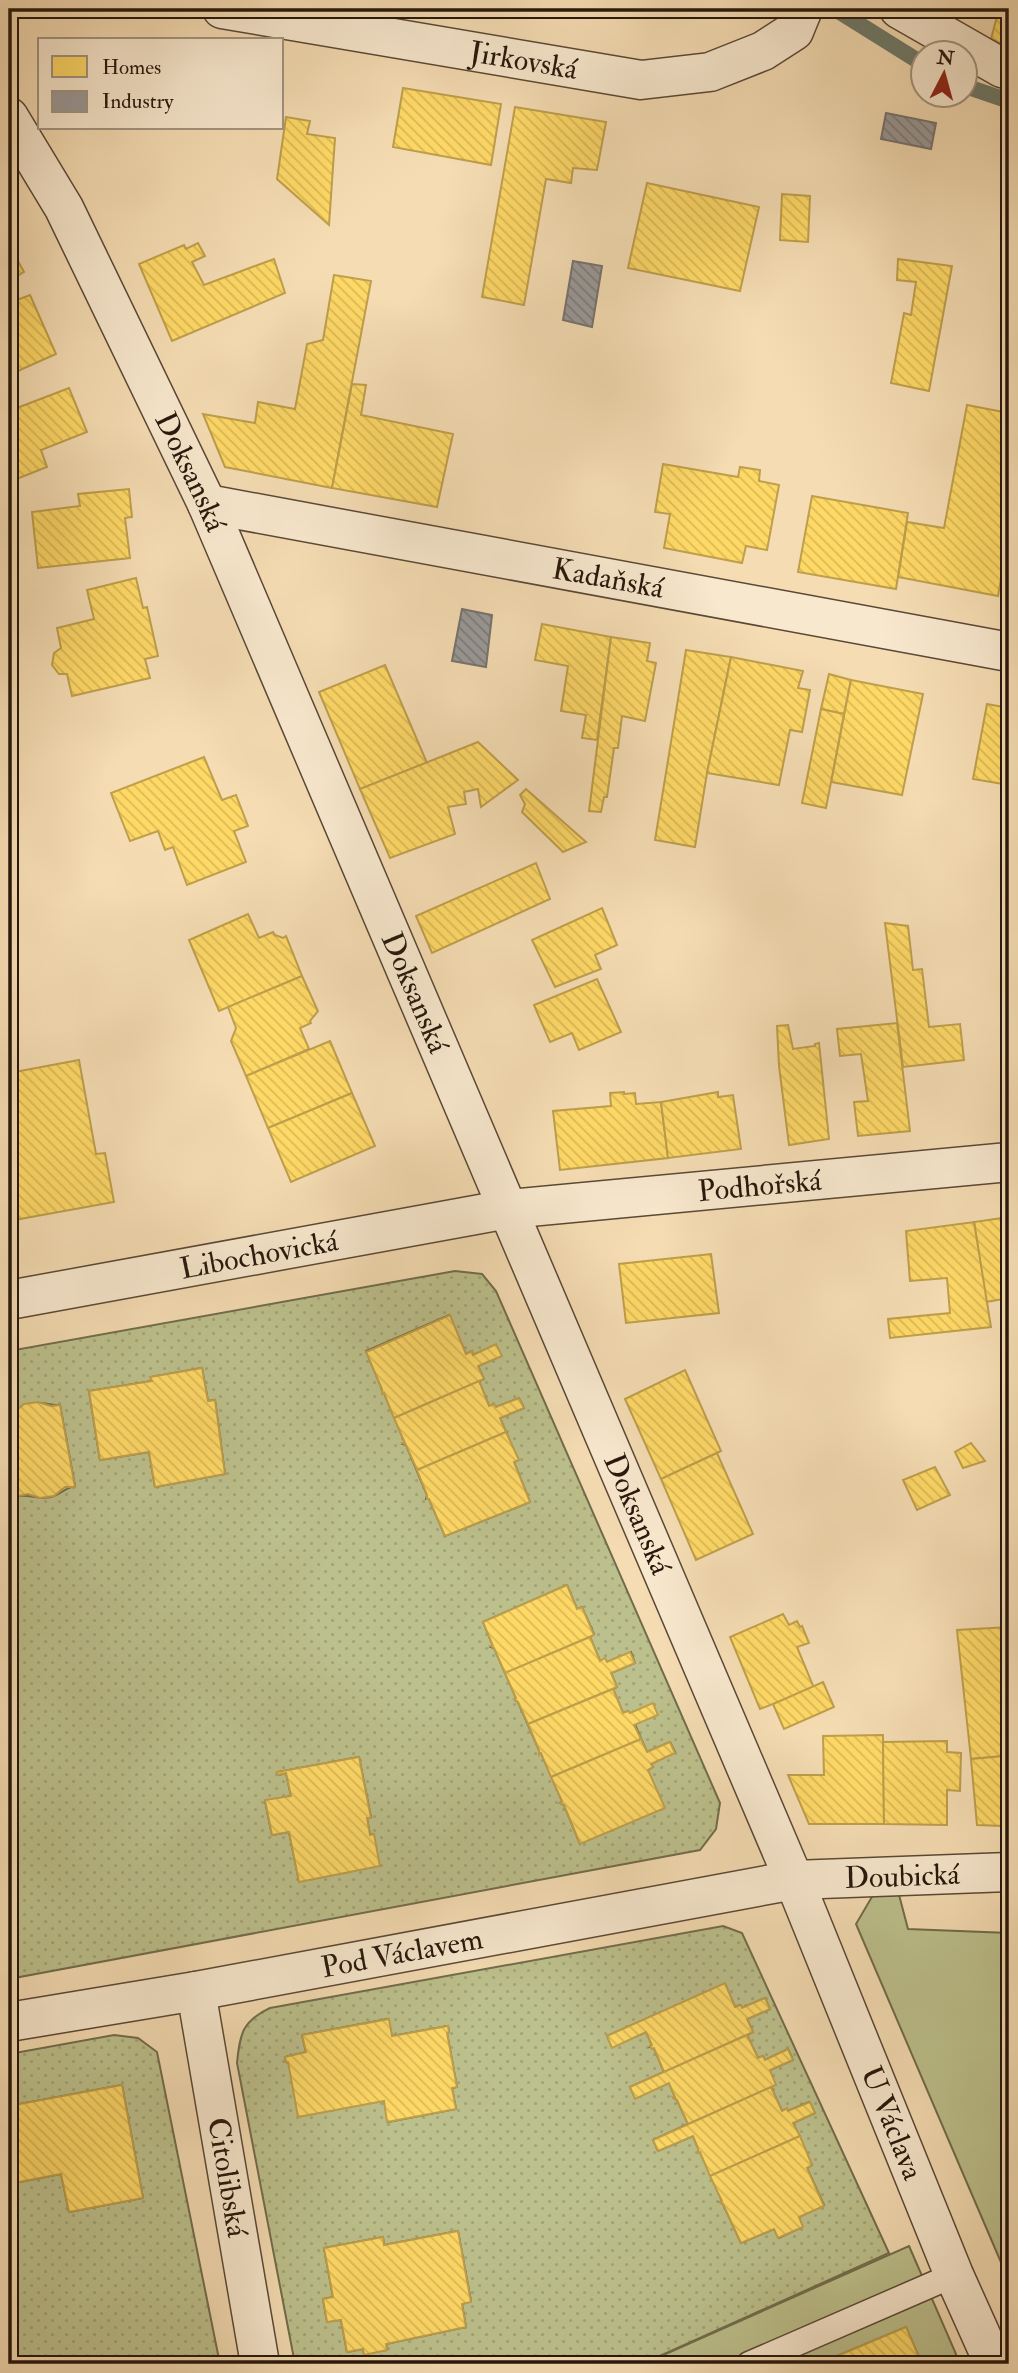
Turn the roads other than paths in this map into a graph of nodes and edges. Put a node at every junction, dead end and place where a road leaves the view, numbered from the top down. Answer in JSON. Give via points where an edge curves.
{"nodes":[{"id":1,"x":222,"y":9,"type":"edge"},
{"id":2,"x":803,"y":9,"type":"edge"},
{"id":3,"x":899,"y":9,"type":"edge"},
{"id":4,"x":1009,"y":70,"type":"edge"},
{"id":5,"x":9,"y":117,"type":"edge"},
{"id":6,"x":207,"y":504,"type":"junction"},
{"id":7,"x":1009,"y":652,"type":"edge"},
{"id":8,"x":1009,"y":1162,"type":"edge"},
{"id":9,"x":508,"y":1209,"type":"junction"},
{"id":10,"x":9,"y":1300,"type":"edge"},
{"id":11,"x":1009,"y":1872,"type":"edge"},
{"id":12,"x":794,"y":1880,"type":"junction"},
{"id":13,"x":196,"y":1991,"type":"junction"},
{"id":14,"x":9,"y":2022,"type":"edge"},
{"id":15,"x":954,"y":2275,"type":"junction"},
{"id":16,"x":260,"y":2364,"type":"edge"},
{"id":17,"x":749,"y":2364,"type":"edge"},
{"id":18,"x":994,"y":2364,"type":"edge"}],
"edges":[{"from":1,"to":2,"type":"street","name":"Jirkovská","via":[[641,80],[710,72],[763,51],[794,31]]},
{"from":3,"to":4,"type":"street"},
{"from":5,"to":6,"type":"street","name":"Doksanská","via":[[64,208]]},
{"from":6,"to":7,"type":"street","name":"Kadaňská"},
{"from":6,"to":9,"type":"street","name":"Doksanská"},
{"from":8,"to":9,"type":"street","name":"Podhořská"},
{"from":9,"to":10,"type":"street","name":"Libochovická"},
{"from":9,"to":12,"type":"street","name":"Doksanská"},
{"from":11,"to":12,"type":"street","name":"Doubická"},
{"from":12,"to":13,"type":"street","name":"Pod Václavem"},
{"from":12,"to":15,"type":"street","name":"U Václava"},
{"from":13,"to":14,"type":"street","name":"Pod Václavem"},
{"from":13,"to":16,"type":"street","name":"Citolibská"},
{"from":15,"to":17,"type":"lane"},
{"from":15,"to":18,"type":"street","name":"U Václava"}]}
